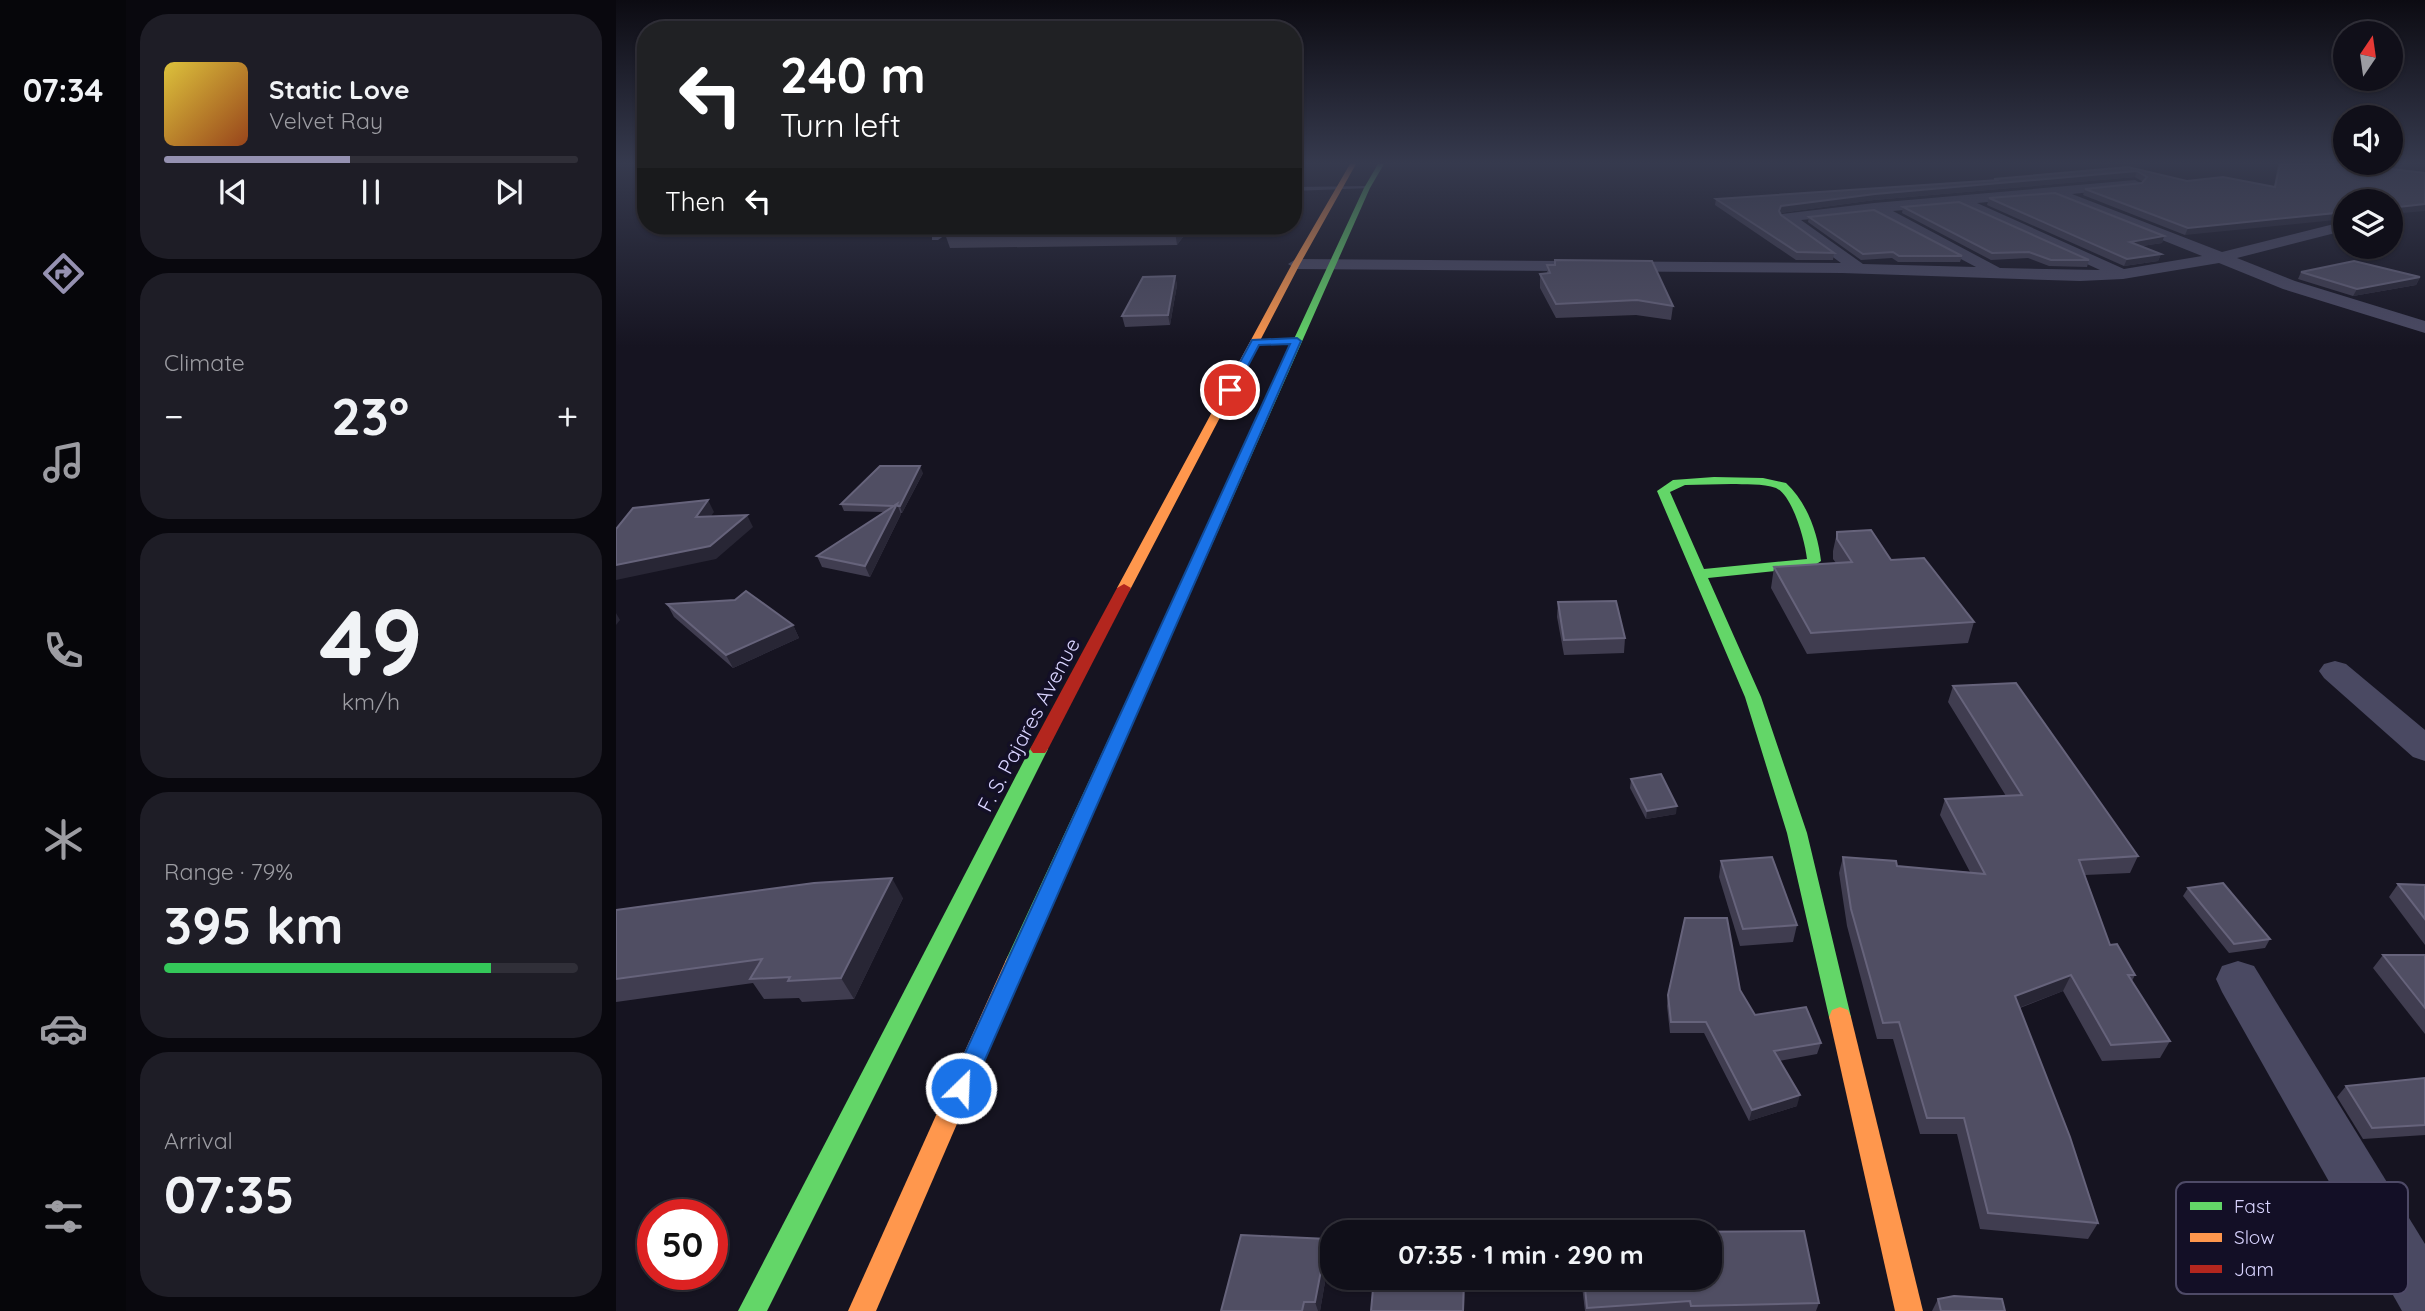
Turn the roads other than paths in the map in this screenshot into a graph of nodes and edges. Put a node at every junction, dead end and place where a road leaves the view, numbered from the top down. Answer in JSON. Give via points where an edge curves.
{"nodes":[{"id":1,"x":1318,"y":225,"type":"edge"},
{"id":2,"x":1350,"y":225,"type":"edge"},
{"id":3,"x":1800,"y":225,"type":"edge"},
{"id":4,"x":1910,"y":225,"type":"edge"},
{"id":5,"x":2015,"y":225,"type":"edge"},
{"id":6,"x":2137,"y":225,"type":"edge"},
{"id":7,"x":2333,"y":229,"type":"edge"},
{"id":8,"x":940,"y":235,"type":"edge"},
{"id":9,"x":935,"y":238,"type":"dead end"},
{"id":10,"x":2218,"y":258,"type":"junction"},
{"id":11,"x":1296,"y":264,"type":"junction"},
{"id":12,"x":1333,"y":264,"type":"junction"},
{"id":13,"x":1860,"y":269,"type":"junction"},
{"id":14,"x":2001,"y":274,"type":"junction"},
{"id":15,"x":2123,"y":274,"type":"junction"},
{"id":16,"x":2425,"y":327,"type":"edge"},
{"id":17,"x":1276,"y":342,"type":"junction"},
{"id":18,"x":1700,"y":574,"type":"junction"},
{"id":19,"x":2335,"y":671,"type":"dead end"},
{"id":20,"x":2425,"y":749,"type":"edge"},
{"id":21,"x":2238,"y":979,"type":"dead end"},
{"id":22,"x":2358,"y":1182,"type":"edge"},
{"id":23,"x":2408,"y":1267,"type":"edge"},
{"id":24,"x":2425,"y":1296,"type":"edge"},
{"id":25,"x":752,"y":1311,"type":"edge"},
{"id":26,"x":862,"y":1311,"type":"edge"},
{"id":27,"x":1909,"y":1311,"type":"edge"}],
"edges":[{"from":1,"to":11,"type":"main road","name":"F. S. Pajares Avenue"},
{"from":2,"to":12,"type":"main road","name":"F. S. Pajares Avenue"},
{"from":3,"to":13,"type":"street"},
{"from":4,"to":14,"type":"street"},
{"from":5,"to":15,"type":"street"},
{"from":6,"to":10,"type":"street"},
{"from":7,"to":10,"type":"street"},
{"from":8,"to":9,"type":"lane"},
{"from":10,"to":15,"type":"street"},
{"from":10,"to":16,"type":"street"},
{"from":11,"to":12,"type":"street"},
{"from":11,"to":17,"type":"main road","name":"F. S. Pajares Avenue"},
{"from":12,"to":13,"type":"street"},
{"from":12,"to":17,"type":"main road","name":"F. S. Pajares Avenue"},
{"from":13,"to":14,"type":"street"},
{"from":14,"to":15,"type":"street"},
{"from":17,"to":25,"type":"main road","name":"F. S. Pajares Avenue","via":[[980,862]]},
{"from":17,"to":26,"type":"main road","name":"F. S. Pajares Avenue","via":[[1070,841]]},
{"from":18,"to":18,"type":"main road","via":[[1814,561],[1815,548],[1787,490],[1759,481],[1677,482],[1668,486],[1664,498]]},
{"from":18,"to":27,"type":"main road","via":[[1753,697],[1797,833]]},
{"from":19,"to":20,"type":"street"},
{"from":21,"to":22,"type":"street"},
{"from":23,"to":24,"type":"street"}]}
